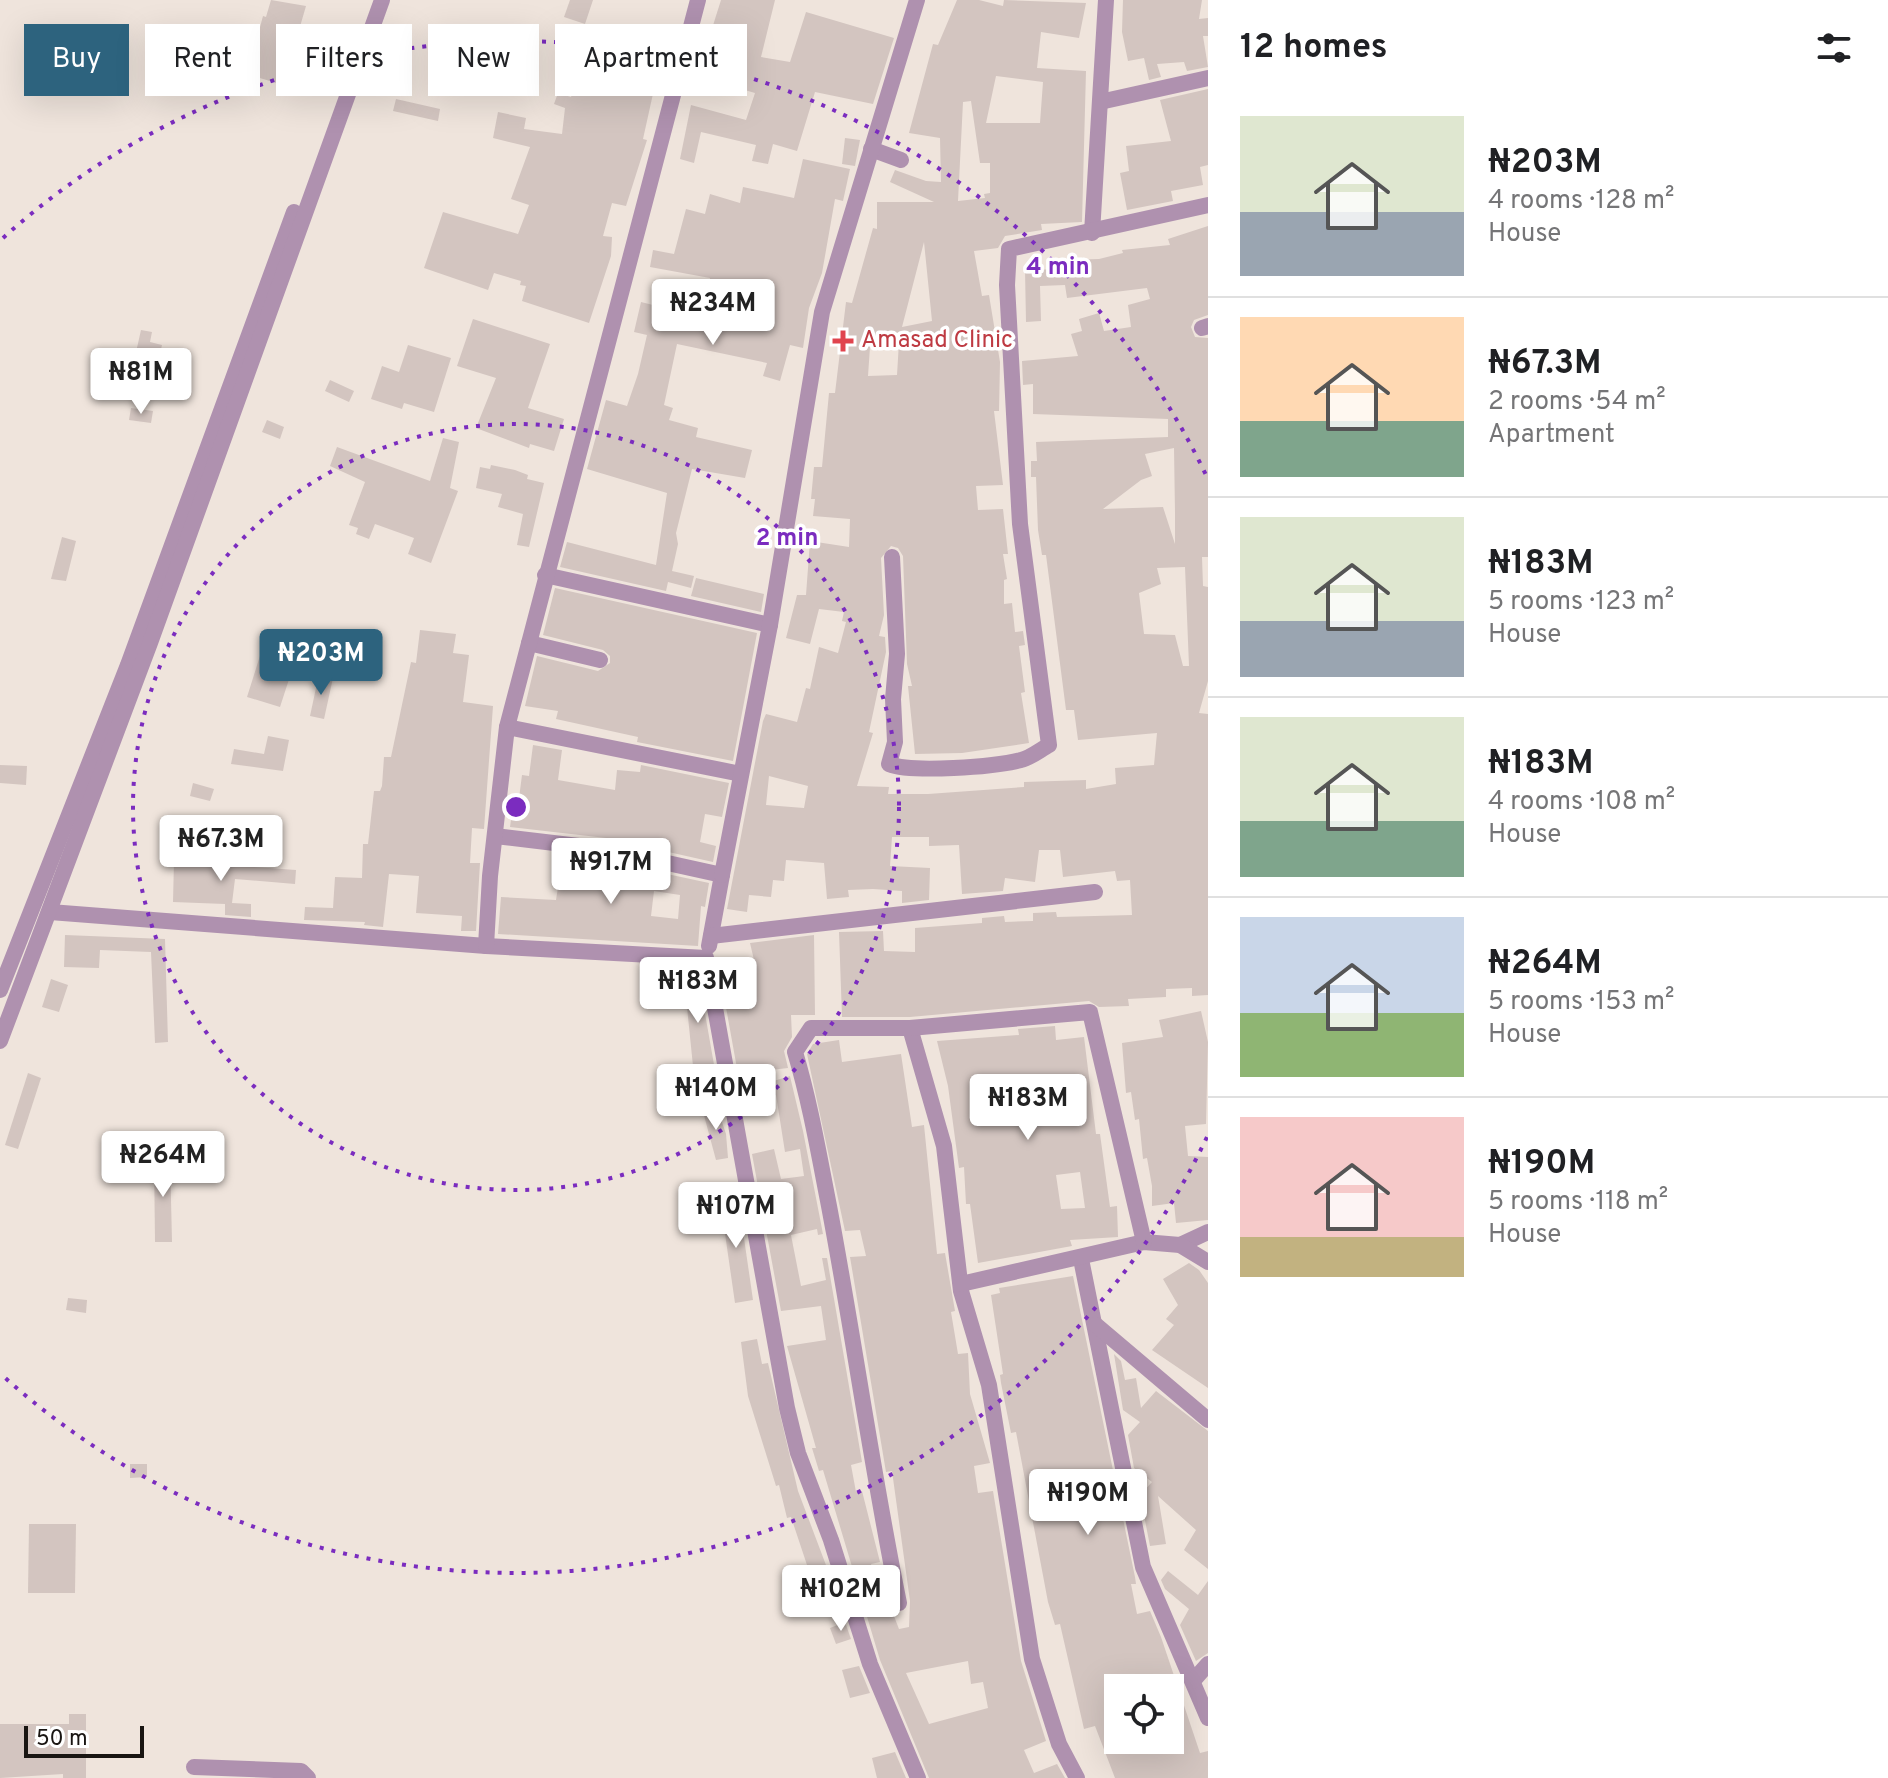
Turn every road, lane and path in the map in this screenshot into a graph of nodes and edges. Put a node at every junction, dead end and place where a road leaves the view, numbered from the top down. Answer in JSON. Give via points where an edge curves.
{"nodes":[{"id":1,"x":371,"y":0,"type":"edge"},
{"id":2,"x":382,"y":0,"type":"edge"},
{"id":3,"x":698,"y":0,"type":"edge"},
{"id":4,"x":917,"y":0,"type":"edge"},
{"id":5,"x":1106,"y":0,"type":"edge"},
{"id":6,"x":1208,"y":78,"type":"edge"},
{"id":7,"x":1100,"y":102,"type":"junction"},
{"id":8,"x":871,"y":149,"type":"junction"},
{"id":9,"x":901,"y":160,"type":"dead end"},
{"id":10,"x":1208,"y":205,"type":"edge"},
{"id":11,"x":1092,"y":233,"type":"junction"},
{"id":12,"x":892,"y":557,"type":"dead end"},
{"id":13,"x":545,"y":575,"type":"junction"},
{"id":14,"x":770,"y":625,"type":"junction"},
{"id":15,"x":529,"y":643,"type":"junction"},
{"id":16,"x":600,"y":660,"type":"dead end"},
{"id":17,"x":507,"y":727,"type":"junction"},
{"id":18,"x":741,"y":774,"type":"junction"},
{"id":19,"x":495,"y":836,"type":"junction"},
{"id":20,"x":722,"y":875,"type":"junction"},
{"id":21,"x":1095,"y":892,"type":"dead end"},
{"id":22,"x":50,"y":912,"type":"junction"},
{"id":23,"x":711,"y":936,"type":"junction"},
{"id":24,"x":486,"y":946,"type":"junction"},
{"id":25,"x":706,"y":958,"type":"junction"},
{"id":26,"x":0,"y":990,"type":"edge"},
{"id":27,"x":910,"y":1028,"type":"junction"},
{"id":28,"x":0,"y":1041,"type":"edge"},
{"id":29,"x":1208,"y":1232,"type":"edge"},
{"id":30,"x":1144,"y":1242,"type":"junction"},
{"id":31,"x":1180,"y":1245,"type":"junction"},
{"id":32,"x":1081,"y":1259,"type":"junction"},
{"id":33,"x":1208,"y":1262,"type":"edge"},
{"id":34,"x":961,"y":1284,"type":"junction"},
{"id":35,"x":1096,"y":1325,"type":"junction"},
{"id":36,"x":1208,"y":1420,"type":"edge"},
{"id":37,"x":899,"y":1603,"type":"dead end"},
{"id":38,"x":1208,"y":1664,"type":"edge"},
{"id":39,"x":1193,"y":1681,"type":"junction"},
{"id":40,"x":1208,"y":1718,"type":"edge"},
{"id":41,"x":194,"y":1767,"type":"dead end"},
{"id":42,"x":308,"y":1778,"type":"edge"},
{"id":43,"x":918,"y":1778,"type":"edge"},
{"id":44,"x":1077,"y":1778,"type":"edge"}],
"edges":[{"from":1,"to":26,"type":"street","via":[[128,665]]},
{"from":2,"to":22,"type":"street"},
{"from":3,"to":13,"type":"street"},
{"from":4,"to":8,"type":"street"},
{"from":5,"to":7,"type":"street"},
{"from":6,"to":7,"type":"street"},
{"from":7,"to":11,"type":"street"},
{"from":8,"to":9,"type":"street"},
{"from":8,"to":14,"type":"street","via":[[822,312]]},
{"from":10,"to":11,"type":"street"},
{"from":11,"to":12,"type":"street","via":[[1009,249],[1020,524],[1049,745],[1022,760],[1003,763],[904,770],[889,764],[895,742],[897,654]]},
{"from":13,"to":14,"type":"street"},
{"from":13,"to":15,"type":"street"},
{"from":14,"to":18,"type":"street"},
{"from":15,"to":16,"type":"street"},
{"from":15,"to":17,"type":"street"},
{"from":17,"to":18,"type":"street"},
{"from":17,"to":19,"type":"street"},
{"from":18,"to":20,"type":"street"},
{"from":19,"to":20,"type":"street","via":[[604,849]]},
{"from":19,"to":24,"type":"street"},
{"from":20,"to":23,"type":"street"},
{"from":21,"to":23,"type":"street"},
{"from":22,"to":24,"type":"street"},
{"from":22,"to":28,"type":"street"},
{"from":23,"to":25,"type":"street"},
{"from":24,"to":25,"type":"street"},
{"from":25,"to":43,"type":"street","via":[[798,1453],[870,1664]]},
{"from":27,"to":30,"type":"street","via":[[1090,1012]]},
{"from":27,"to":34,"type":"street","via":[[944,1146]]},
{"from":27,"to":37,"type":"street","via":[[811,1028],[795,1052],[844,1287]]},
{"from":29,"to":31,"type":"street"},
{"from":30,"to":31,"type":"street"},
{"from":30,"to":32,"type":"street"},
{"from":31,"to":33,"type":"street"},
{"from":32,"to":34,"type":"street"},
{"from":32,"to":35,"type":"street"},
{"from":34,"to":44,"type":"street","via":[[989,1385],[1032,1659],[1059,1744]]},
{"from":35,"to":36,"type":"street"},
{"from":35,"to":39,"type":"street","via":[[1143,1567]]},
{"from":38,"to":39,"type":"street"},
{"from":39,"to":40,"type":"street"},
{"from":41,"to":42,"type":"street","via":[[301,1771]]}]}
